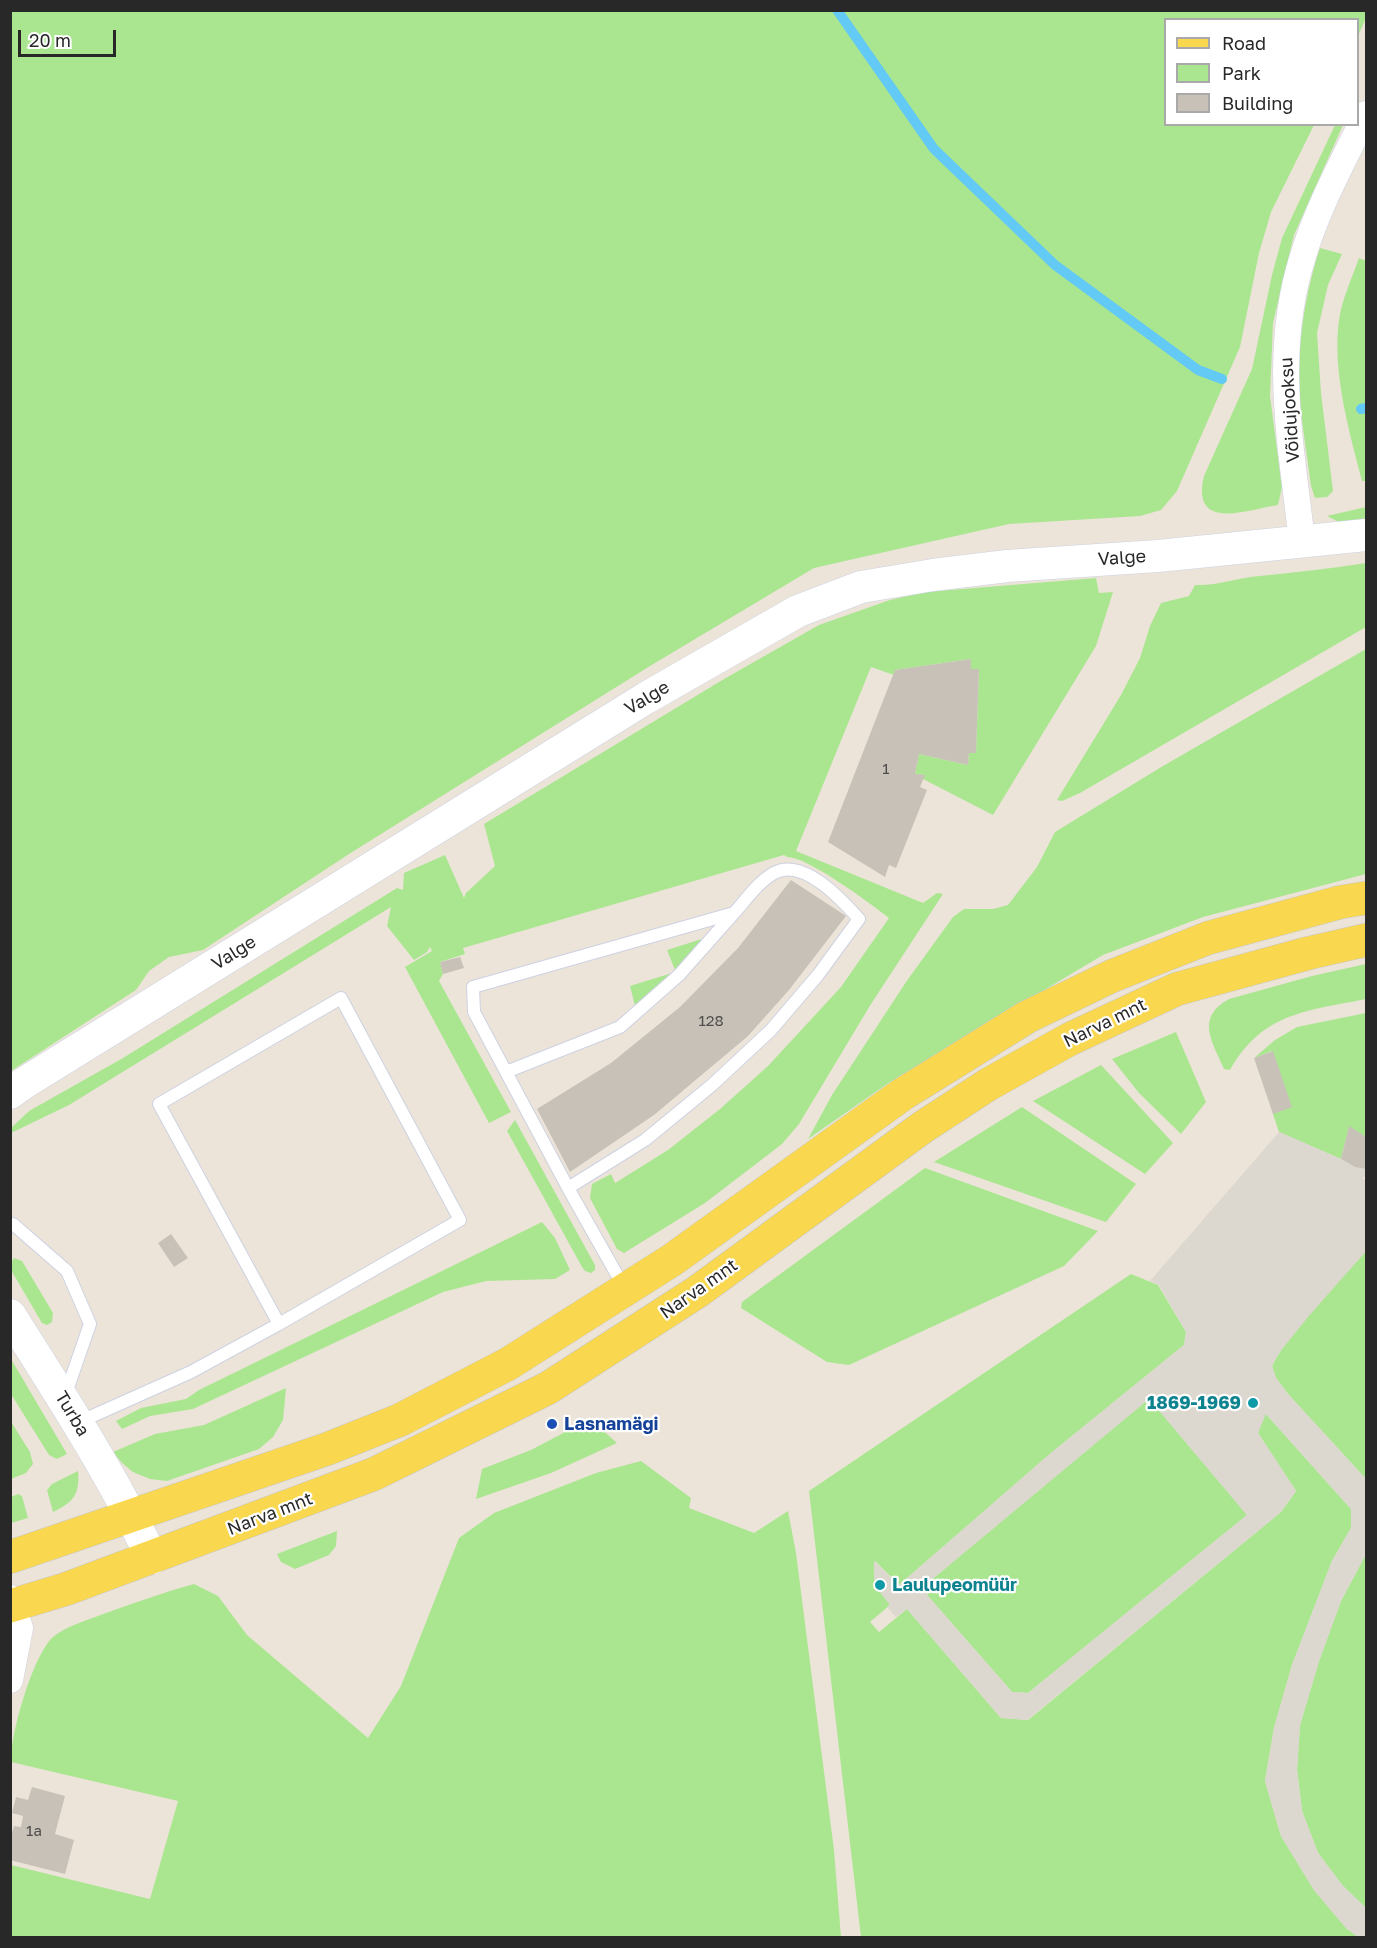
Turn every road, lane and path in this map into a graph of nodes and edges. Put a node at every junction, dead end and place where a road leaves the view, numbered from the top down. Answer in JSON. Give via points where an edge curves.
{"nodes":[{"id":1,"x":1366,"y":114,"type":"edge"},
{"id":2,"x":1366,"y":535,"type":"edge"},
{"id":3,"x":1302,"y":542,"type":"junction"},
{"id":4,"x":1366,"y":898,"type":"edge"},
{"id":5,"x":734,"y":913,"type":"junction"},
{"id":6,"x":1366,"y":940,"type":"edge"},
{"id":7,"x":506,"y":1072,"type":"junction"},
{"id":8,"x":10,"y":1093,"type":"edge"},
{"id":9,"x":567,"y":1188,"type":"junction"},
{"id":10,"x":10,"y":1225,"type":"edge"},
{"id":11,"x":626,"y":1290,"type":"junction"},
{"id":12,"x":10,"y":1315,"type":"edge"},
{"id":13,"x":279,"y":1324,"type":"junction"},
{"id":14,"x":71,"y":1411,"type":"junction"},
{"id":15,"x":131,"y":1515,"type":"junction"},
{"id":16,"x":10,"y":1557,"type":"edge"},
{"id":17,"x":152,"y":1558,"type":"junction"},
{"id":18,"x":11,"y":1603,"type":"edge"},
{"id":19,"x":10,"y":1680,"type":"edge"}],
"edges":[{"from":1,"to":3,"type":"street","name":"Võidujooksu","via":[[1315,220],[1302,256],[1287,324],[1285,386]]},
{"from":2,"to":3,"type":"street","name":"Valge"},
{"from":3,"to":8,"type":"street","name":"Valge","via":[[933,575],[861,587],[798,611],[646,698]]},
{"from":4,"to":11,"type":"main road","name":"Narva mnt","via":[[1208,938],[1112,976],[1027,1017],[903,1094]]},
{"from":5,"to":7,"type":"lane","via":[[680,975],[620,1027]]},
{"from":5,"to":7,"type":"lane","via":[[473,987],[474,1012]]},
{"from":5,"to":9,"type":"lane","via":[[775,872],[795,869],[832,890],[860,919],[771,1030],[729,1069],[645,1140]]},
{"from":6,"to":17,"type":"main road","name":"Narva mnt","via":[[1177,989],[1070,1039],[923,1127],[697,1292],[548,1388],[374,1474]]},
{"from":7,"to":9,"type":"lane"},
{"from":9,"to":11,"type":"lane"},
{"from":10,"to":14,"type":"lane","via":[[67,1271],[90,1324]]},
{"from":11,"to":15,"type":"main road","name":"Narva mnt","via":[[508,1364],[400,1420],[327,1449]]},
{"from":12,"to":14,"type":"street","name":"Turba"},
{"from":13,"to":13,"type":"lane","via":[[460,1220],[341,998],[159,1104]]},
{"from":13,"to":14,"type":"lane","via":[[190,1372]]},
{"from":14,"to":15,"type":"street","name":"Turba"},
{"from":15,"to":16,"type":"main road","name":"Narva mnt"},
{"from":15,"to":17,"type":"street","name":"Turba"},
{"from":17,"to":18,"type":"main road","name":"Narva mnt","via":[[66,1589]]},
{"from":18,"to":19,"type":"street","via":[[20,1628]]}]}
